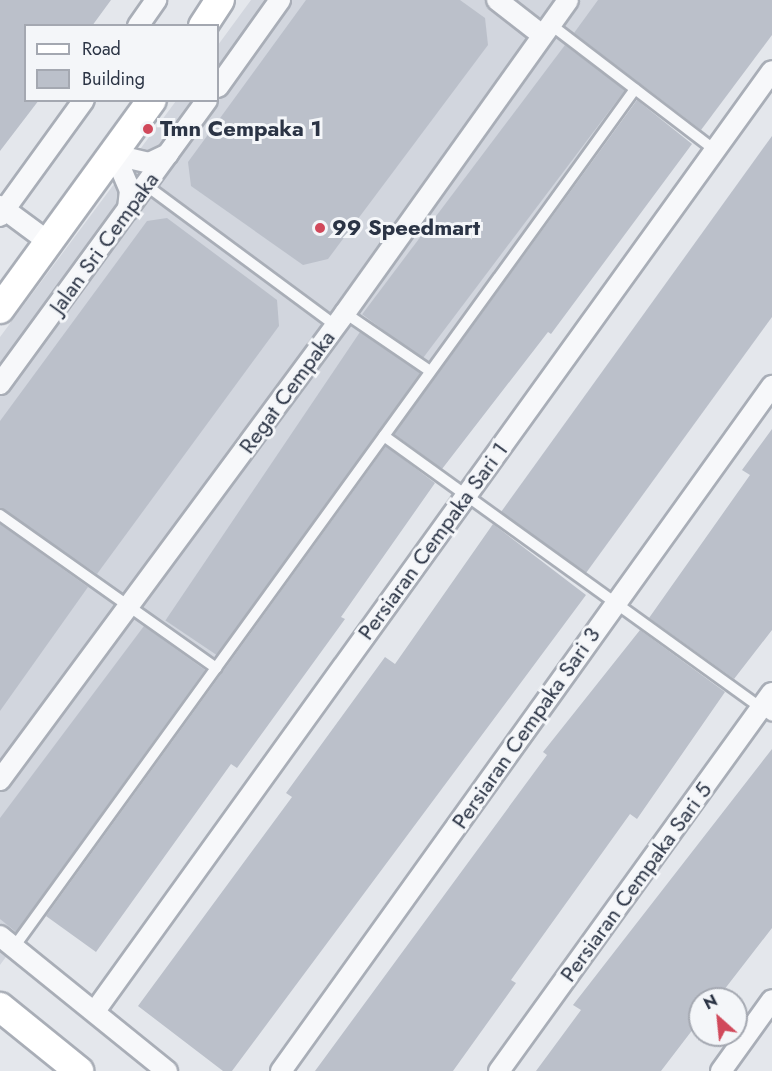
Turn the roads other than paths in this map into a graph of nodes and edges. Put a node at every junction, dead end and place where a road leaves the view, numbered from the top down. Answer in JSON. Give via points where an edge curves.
{"nodes":[{"id":1,"x":156,"y":0,"type":"edge"},
{"id":2,"x":220,"y":0,"type":"edge"},
{"id":3,"x":280,"y":0,"type":"edge"},
{"id":4,"x":497,"y":0,"type":"edge"},
{"id":5,"x":568,"y":0,"type":"edge"},
{"id":6,"x":139,"y":24,"type":"edge"},
{"id":7,"x":204,"y":24,"type":"edge"},
{"id":8,"x":546,"y":30,"type":"junction"},
{"id":9,"x":772,"y":71,"type":"edge"},
{"id":10,"x":219,"y":86,"type":"edge"},
{"id":11,"x":635,"y":88,"type":"junction"},
{"id":12,"x":83,"y":102,"type":"edge"},
{"id":13,"x":151,"y":102,"type":"edge"},
{"id":14,"x":206,"y":102,"type":"edge"},
{"id":15,"x":716,"y":150,"type":"junction"},
{"id":16,"x":168,"y":154,"type":"junction"},
{"id":17,"x":115,"y":155,"type":"junction"},
{"id":18,"x":147,"y":186,"type":"junction"},
{"id":19,"x":2,"y":210,"type":"edge"},
{"id":20,"x":128,"y":210,"type":"junction"},
{"id":21,"x":50,"y":243,"type":"junction"},
{"id":22,"x":0,"y":309,"type":"edge"},
{"id":23,"x":341,"y":319,"type":"junction"},
{"id":24,"x":430,"y":371,"type":"junction"},
{"id":25,"x":0,"y":384,"type":"edge"},
{"id":26,"x":772,"y":386,"type":"edge"},
{"id":27,"x":384,"y":436,"type":"junction"},
{"id":28,"x":467,"y":495,"type":"junction"},
{"id":29,"x":0,"y":515,"type":"edge"},
{"id":30,"x":615,"y":602,"type":"junction"},
{"id":31,"x":130,"y":607,"type":"junction"},
{"id":32,"x":216,"y":668,"type":"junction"},
{"id":33,"x":768,"y":705,"type":"edge"},
{"id":34,"x":0,"y":780,"type":"edge"},
{"id":35,"x":7,"y":941,"type":"edge"},
{"id":36,"x":772,"y":1000,"type":"edge"},
{"id":37,"x":0,"y":1007,"type":"edge"},
{"id":38,"x":95,"y":1011,"type":"junction"},
{"id":39,"x":79,"y":1071,"type":"edge"},
{"id":40,"x":167,"y":1071,"type":"edge"},
{"id":41,"x":281,"y":1071,"type":"edge"},
{"id":42,"x":499,"y":1071,"type":"edge"},
{"id":43,"x":721,"y":1071,"type":"edge"}],
"edges":[{"from":1,"to":6,"type":"street"},
{"from":2,"to":7,"type":"street"},
{"from":3,"to":10,"type":"street"},
{"from":4,"to":8,"type":"street"},
{"from":5,"to":8,"type":"street","name":"Regat Cempaka"},
{"from":8,"to":11,"type":"lane"},
{"from":8,"to":23,"type":"street","name":"Regat Cempaka"},
{"from":9,"to":15,"type":"street","name":"Persiaran Cempaka Sari 1"},
{"from":11,"to":15,"type":"lane"},
{"from":11,"to":24,"type":"lane"},
{"from":12,"to":19,"type":"street"},
{"from":13,"to":17,"type":"street","name":"Jalan Sri Cempaka"},
{"from":14,"to":16,"type":"street","name":"Jalan Sri Cempaka"},
{"from":15,"to":28,"type":"street","name":"Persiaran Cempaka Sari 1"},
{"from":16,"to":17,"type":"street","via":[[149,163]]},
{"from":16,"to":18,"type":"street","name":"Jalan Sri Cempaka"},
{"from":17,"to":20,"type":"street","via":[[130,189]]},
{"from":17,"to":21,"type":"street","name":"Jalan Sri Cempaka"},
{"from":18,"to":20,"type":"street","name":"Jalan Sri Cempaka"},
{"from":18,"to":23,"type":"lane"},
{"from":19,"to":21,"type":"street"},
{"from":20,"to":25,"type":"street","name":"Jalan Sri Cempaka"},
{"from":21,"to":22,"type":"street","name":"Jalan Sri Cempaka"},
{"from":23,"to":24,"type":"lane"},
{"from":23,"to":31,"type":"street","name":"Regat Cempaka"},
{"from":24,"to":27,"type":"lane"},
{"from":26,"to":30,"type":"street","name":"Persiaran Cempaka Sari 3"},
{"from":27,"to":28,"type":"lane"},
{"from":27,"to":32,"type":"lane"},
{"from":28,"to":30,"type":"lane"},
{"from":28,"to":38,"type":"street","name":"Persiaran Cempaka Sari 1"},
{"from":29,"to":31,"type":"lane"},
{"from":30,"to":33,"type":"lane"},
{"from":30,"to":41,"type":"street","name":"Persiaran Cempaka Sari 3"},
{"from":31,"to":32,"type":"lane"},
{"from":31,"to":34,"type":"street","name":"Regat Cempaka"},
{"from":32,"to":35,"type":"lane"},
{"from":33,"to":42,"type":"street","name":"Persiaran Cempaka Sari 5"},
{"from":35,"to":38,"type":"street"},
{"from":36,"to":43,"type":"street"},
{"from":37,"to":39,"type":"street"},
{"from":38,"to":40,"type":"street"}]}
